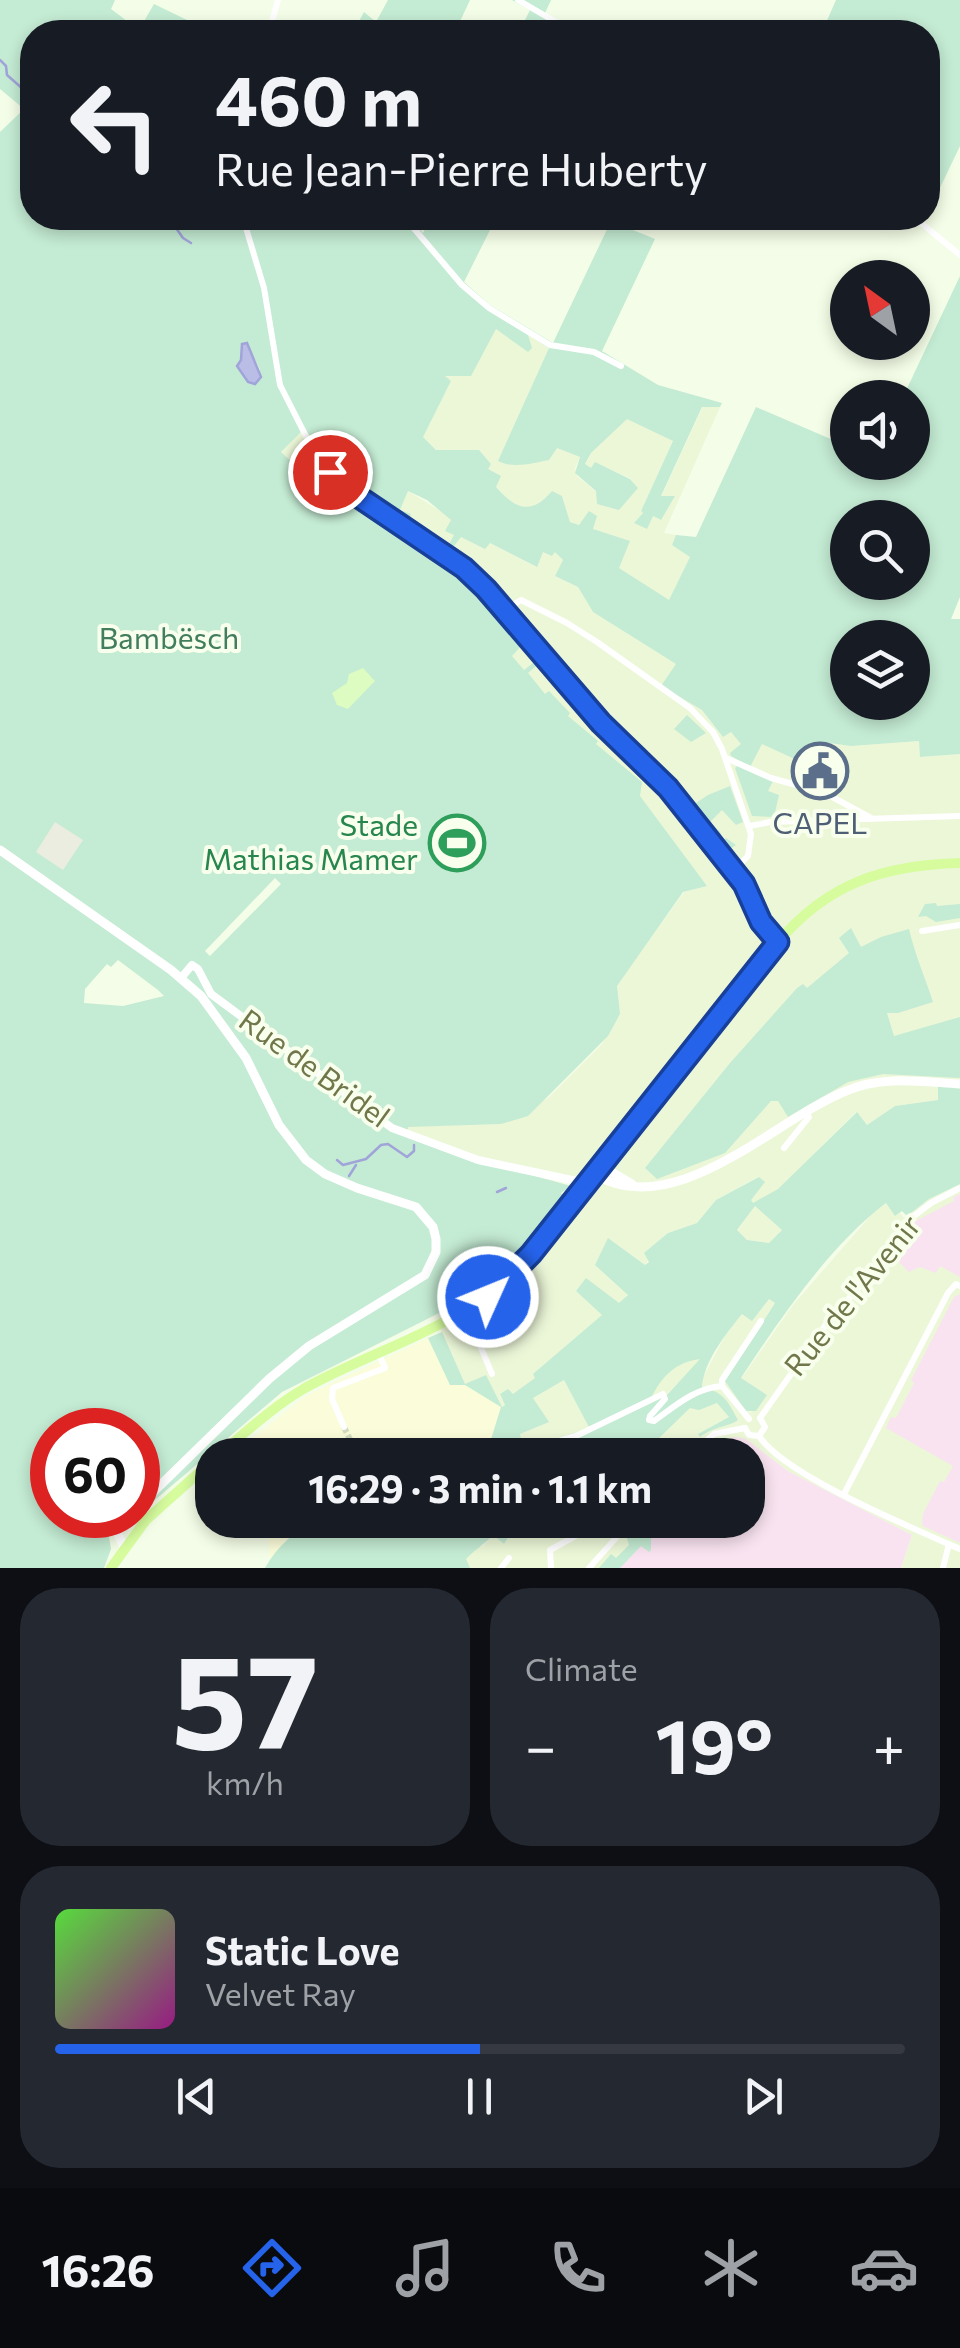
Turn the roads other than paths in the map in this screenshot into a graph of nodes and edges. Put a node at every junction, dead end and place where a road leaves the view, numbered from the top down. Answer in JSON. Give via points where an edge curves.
{"nodes":[{"id":1,"x":518,"y":0,"type":"edge"},
{"id":2,"x":552,"y":20,"type":"edge"},
{"id":3,"x":247,"y":230,"type":"edge"},
{"id":4,"x":415,"y":230,"type":"edge"},
{"id":5,"x":929,"y":230,"type":"edge"},
{"id":6,"x":960,"y":255,"type":"edge"},
{"id":7,"x":622,"y":366,"type":"dead end"},
{"id":8,"x":508,"y":614,"type":"junction"},
{"id":9,"x":725,"y":758,"type":"junction"},
{"id":10,"x":960,"y":816,"type":"edge"},
{"id":11,"x":874,"y":821,"type":"junction"},
{"id":12,"x":750,"y":826,"type":"junction"},
{"id":13,"x":0,"y":850,"type":"edge"},
{"id":14,"x":960,"y":863,"type":"edge"},
{"id":15,"x":734,"y":870,"type":"junction"},
{"id":16,"x":960,"y":925,"type":"edge"},
{"id":17,"x":922,"y":932,"type":"dead end"},
{"id":18,"x":778,"y":942,"type":"junction"},
{"id":19,"x":181,"y":978,"type":"junction"},
{"id":20,"x":960,"y":1084,"type":"edge"},
{"id":21,"x":807,"y":1112,"type":"junction"},
{"id":22,"x":784,"y":1148,"type":"dead end"},
{"id":23,"x":594,"y":1174,"type":"junction"},
{"id":24,"x":960,"y":1188,"type":"edge"},
{"id":25,"x":958,"y":1285,"type":"edge"},
{"id":26,"x":466,"y":1312,"type":"junction"},
{"id":27,"x":762,"y":1321,"type":"dead end"},
{"id":28,"x":379,"y":1354,"type":"junction"},
{"id":29,"x":492,"y":1374,"type":"dead end"},
{"id":30,"x":722,"y":1386,"type":"junction"},
{"id":31,"x":760,"y":1418,"type":"junction"},
{"id":32,"x":749,"y":1420,"type":"junction"},
{"id":33,"x":344,"y":1427,"type":"tunnel mouth"},
{"id":34,"x":746,"y":1428,"type":"junction"},
{"id":35,"x":759,"y":1436,"type":"junction"},
{"id":36,"x":239,"y":1438,"type":"edge"},
{"id":37,"x":567,"y":1438,"type":"edge"},
{"id":38,"x":709,"y":1438,"type":"edge"},
{"id":39,"x":195,"y":1476,"type":"edge"},
{"id":40,"x":160,"y":1486,"type":"edge"},
{"id":41,"x":844,"y":1494,"type":"junction"},
{"id":42,"x":120,"y":1538,"type":"edge"},
{"id":43,"x":572,"y":1538,"type":"edge"},
{"id":44,"x":616,"y":1538,"type":"edge"},
{"id":45,"x":949,"y":1544,"type":"junction"},
{"id":46,"x":124,"y":1546,"type":"junction"},
{"id":47,"x":960,"y":1550,"type":"edge"},
{"id":48,"x":510,"y":1558,"type":"dead end"},
{"id":49,"x":111,"y":1568,"type":"edge"},
{"id":50,"x":501,"y":1568,"type":"edge"},
{"id":51,"x":551,"y":1568,"type":"edge"},
{"id":52,"x":589,"y":1568,"type":"edge"},
{"id":53,"x":942,"y":1568,"type":"edge"}],
"edges":[{"from":1,"to":2,"type":"street"},
{"from":3,"to":8,"type":"street","via":[[264,288],[275,370],[312,448],[338,482],[464,568]]},
{"from":4,"to":7,"type":"street","via":[[489,308],[550,346],[594,352]]},
{"from":5,"to":6,"type":"street"},
{"from":8,"to":9,"type":"street","via":[[521,600],[578,630],[702,719]]},
{"from":8,"to":15,"type":"street"},
{"from":9,"to":11,"type":"street","via":[[826,794]]},
{"from":9,"to":12,"type":"street"},
{"from":10,"to":11,"type":"street"},
{"from":11,"to":12,"type":"street"},
{"from":12,"to":15,"type":"street","via":[[748,856]]},
{"from":13,"to":19,"type":"main road"},
{"from":14,"to":18,"type":"main road","via":[[899,869],[852,883],[814,906]]},
{"from":15,"to":18,"type":"street"},
{"from":16,"to":17,"type":"street"},
{"from":18,"to":23,"type":"main road"},
{"from":19,"to":23,"type":"street","name":"Rue de Bridel","via":[[192,965],[198,969],[210,994],[392,1128],[504,1167]]},
{"from":19,"to":40,"type":"main road","via":[[246,1058],[306,1160],[336,1179],[416,1207],[432,1227],[436,1252],[415,1282],[333,1328],[269,1379]]},
{"from":20,"to":21,"type":"main road","via":[[865,1084]]},
{"from":21,"to":22,"type":"street"},
{"from":21,"to":23,"type":"main road","via":[[696,1174],[634,1186]]},
{"from":23,"to":26,"type":"main road","via":[[515,1272]]},
{"from":24,"to":31,"type":"street","name":"Rue de l'Avenir","via":[[910,1219],[900,1241],[827,1322]]},
{"from":25,"to":41,"type":"street"},
{"from":26,"to":28,"type":"main road"},
{"from":26,"to":29,"type":"street"},
{"from":27,"to":30,"type":"street"},
{"from":28,"to":33,"type":"street","via":[[385,1368],[333,1388]]},
{"from":28,"to":36,"type":"main road","via":[[306,1388]]},
{"from":30,"to":32,"type":"street"},
{"from":30,"to":37,"type":"street","via":[[690,1395],[654,1421],[650,1416],[663,1394]]},
{"from":31,"to":32,"type":"street"},
{"from":31,"to":35,"type":"street","via":[[765,1427]]},
{"from":32,"to":34,"type":"street"},
{"from":34,"to":35,"type":"street"},
{"from":34,"to":38,"type":"street"},
{"from":35,"to":41,"type":"street","via":[[792,1466]]},
{"from":39,"to":46,"type":"main road"},
{"from":41,"to":45,"type":"street"},
{"from":42,"to":46,"type":"main road"},
{"from":43,"to":51,"type":"street","via":[[550,1550]]},
{"from":44,"to":52,"type":"street"},
{"from":45,"to":47,"type":"street"},
{"from":45,"to":53,"type":"street"},
{"from":46,"to":49,"type":"main road"},
{"from":48,"to":50,"type":"street"}]}
